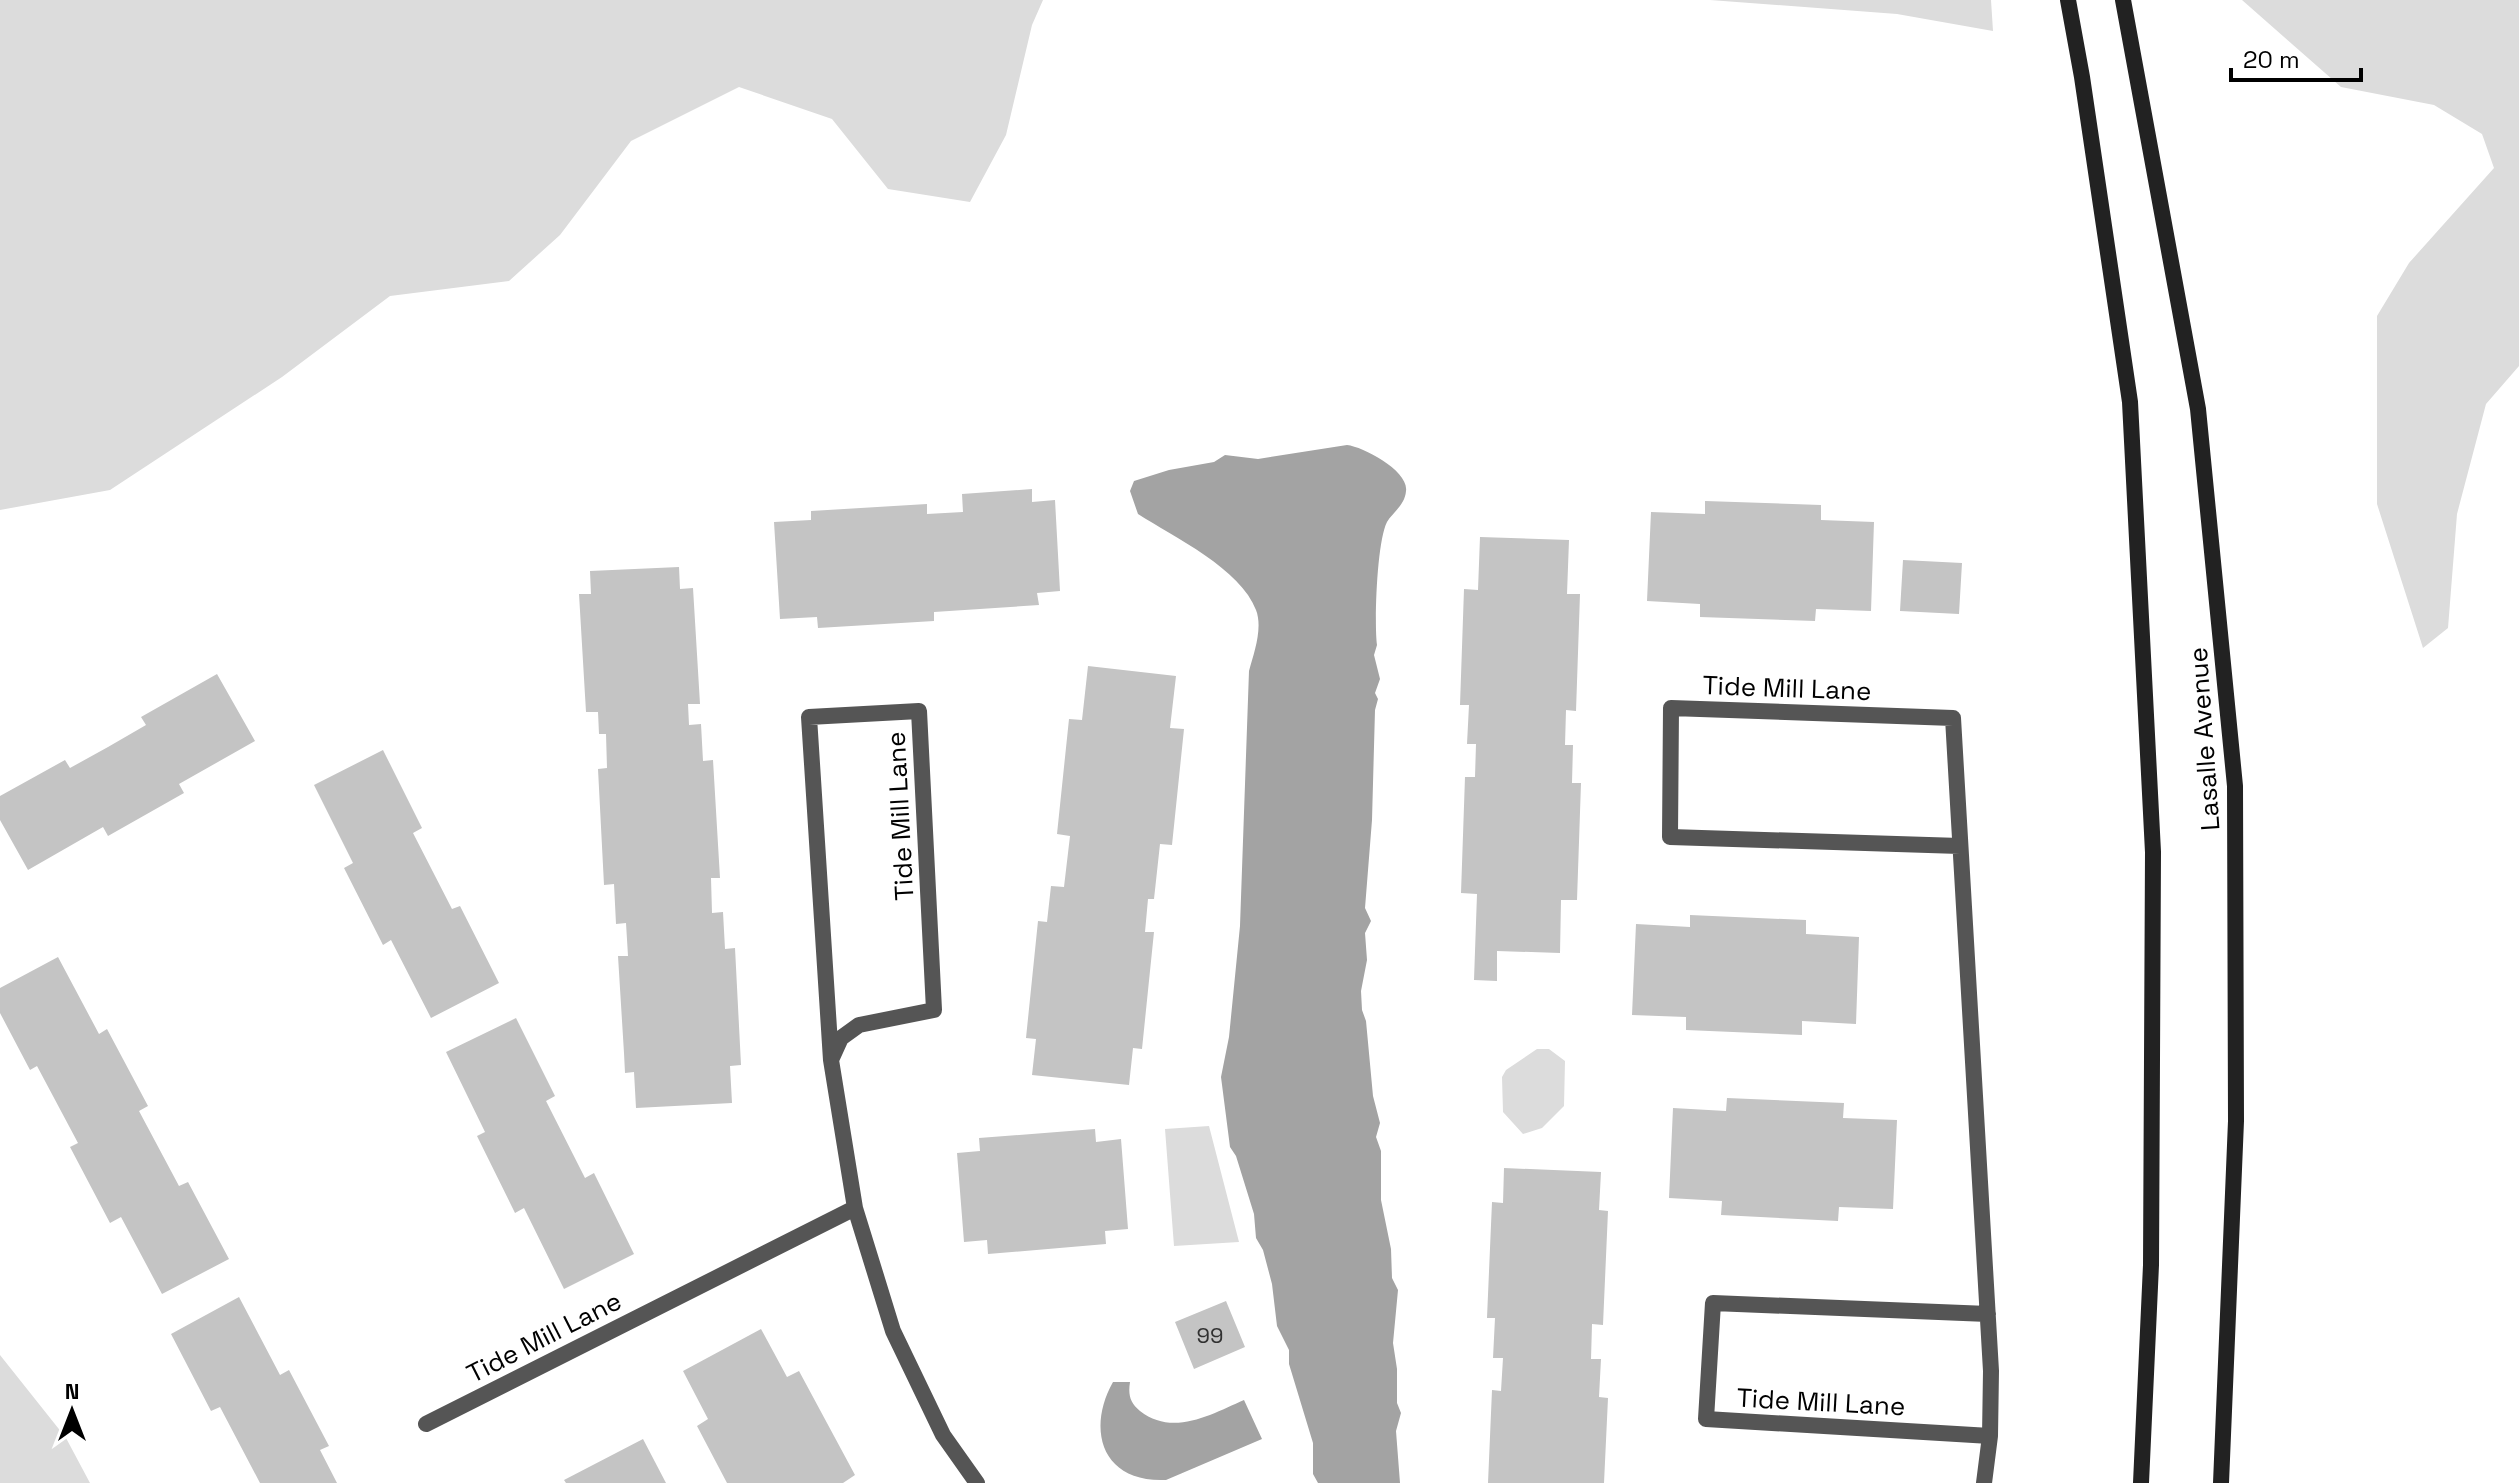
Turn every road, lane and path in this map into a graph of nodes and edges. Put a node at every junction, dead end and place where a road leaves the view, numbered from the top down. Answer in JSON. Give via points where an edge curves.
{"nodes":[{"id":1,"x":2068,"y":0,"type":"edge"},
{"id":2,"x":2123,"y":0,"type":"edge"},
{"id":3,"x":1960,"y":846,"type":"junction"},
{"id":4,"x":831,"y":1060,"type":"junction"},
{"id":5,"x":855,"y":1208,"type":"junction"},
{"id":6,"x":1988,"y":1314,"type":"junction"},
{"id":7,"x":426,"y":1424,"type":"dead end"},
{"id":8,"x":1990,"y":1436,"type":"junction"},
{"id":9,"x":977,"y":1483,"type":"edge"},
{"id":10,"x":1984,"y":1483,"type":"edge"},
{"id":11,"x":2141,"y":1483,"type":"edge"},
{"id":12,"x":2221,"y":1483,"type":"edge"}],
"edges":[{"from":1,"to":11,"type":"main road","via":[[2130,402],[2153,852],[2151,1265]]},
{"from":2,"to":12,"type":"main road","name":"Lasalle Avenue","via":[[2198,409],[2235,786],[2236,1121]]},
{"from":3,"to":3,"type":"lane","name":"Tide Mill Lane","via":[[1953,718],[1671,708],[1670,837]]},
{"from":3,"to":6,"type":"lane","name":"Tide Mill Lane"},
{"from":4,"to":4,"type":"lane","name":"Tide Mill Lane","via":[[841,1038],[859,1025],[934,1010],[919,711],[809,717]]},
{"from":4,"to":5,"type":"lane","name":"Tide Mill Lane"},
{"from":5,"to":7,"type":"lane","name":"Tide Mill Lane"},
{"from":5,"to":9,"type":"lane","name":"Tide Mill Lane","via":[[893,1331],[943,1435]]},
{"from":6,"to":8,"type":"lane","name":"Tide Mill Lane"},
{"from":6,"to":8,"type":"lane","name":"Tide Mill Lane","via":[[1713,1303],[1706,1419]]},
{"from":8,"to":10,"type":"lane","name":"Tide Mill Lane"}]}
